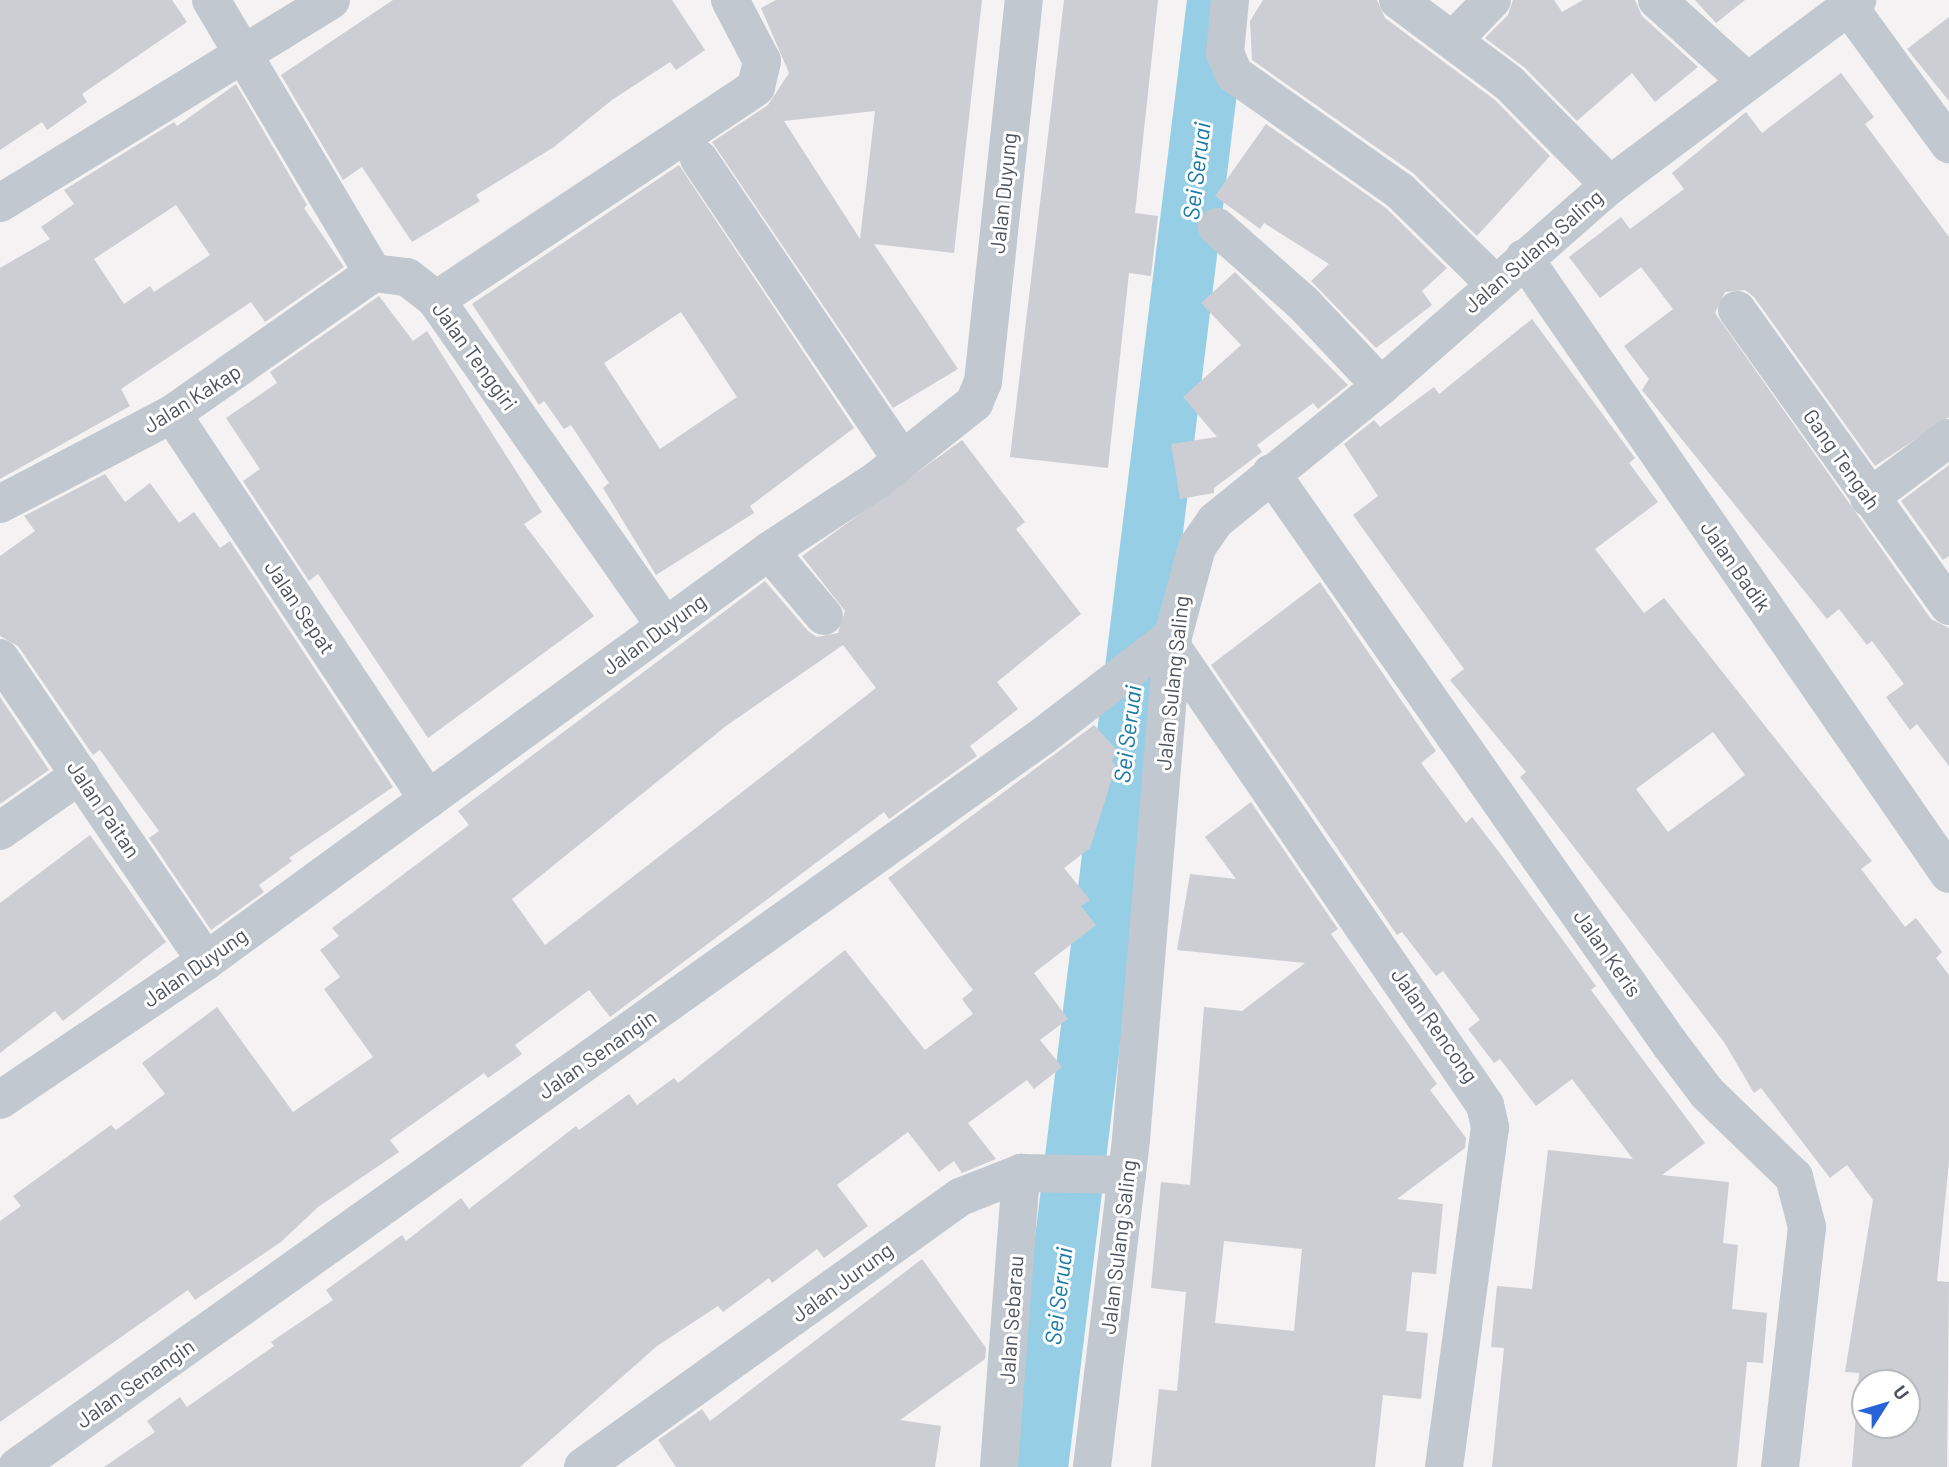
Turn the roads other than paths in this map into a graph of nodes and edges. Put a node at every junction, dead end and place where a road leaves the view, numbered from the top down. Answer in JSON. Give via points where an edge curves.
{"nodes":[{"id":1,"x":211,"y":0,"type":"edge"},
{"id":2,"x":331,"y":0,"type":"edge"},
{"id":3,"x":730,"y":0,"type":"edge"},
{"id":4,"x":1024,"y":0,"type":"edge"},
{"id":5,"x":1230,"y":0,"type":"edge"},
{"id":6,"x":1398,"y":0,"type":"edge"},
{"id":7,"x":1492,"y":0,"type":"edge"},
{"id":8,"x":1657,"y":0,"type":"edge"},
{"id":9,"x":1853,"y":3,"type":"edge"},
{"id":10,"x":1455,"y":38,"type":"junction"},
{"id":11,"x":244,"y":51,"type":"junction"},
{"id":12,"x":1748,"y":82,"type":"junction"},
{"id":13,"x":1949,"y":144,"type":"edge"},
{"id":14,"x":699,"y":159,"type":"dead end"},
{"id":15,"x":1610,"y":186,"type":"junction"},
{"id":16,"x":0,"y":202,"type":"edge"},
{"id":17,"x":1217,"y":227,"type":"dead end"},
{"id":18,"x":1524,"y":258,"type":"junction"},
{"id":19,"x":373,"y":273,"type":"junction"},
{"id":20,"x":1494,"y":283,"type":"junction"},
{"id":21,"x":436,"y":300,"type":"junction"},
{"id":22,"x":1737,"y":310,"type":"dead end"},
{"id":23,"x":1381,"y":386,"type":"junction"},
{"id":24,"x":172,"y":414,"type":"junction"},
{"id":25,"x":1949,"y":438,"type":"edge"},
{"id":26,"x":902,"y":460,"type":"junction"},
{"id":27,"x":1271,"y":473,"type":"junction"},
{"id":28,"x":1869,"y":498,"type":"junction"},
{"id":29,"x":0,"y":504,"type":"edge"},
{"id":30,"x":769,"y":551,"type":"junction"},
{"id":31,"x":1949,"y":606,"type":"edge"},
{"id":32,"x":824,"y":616,"type":"dead end"},
{"id":33,"x":665,"y":626,"type":"junction"},
{"id":34,"x":1168,"y":643,"type":"junction"},
{"id":35,"x":0,"y":658,"type":"edge"},
{"id":36,"x":80,"y":775,"type":"junction"},
{"id":37,"x":428,"y":800,"type":"junction"},
{"id":38,"x":0,"y":831,"type":"edge"},
{"id":39,"x":1949,"y":874,"type":"edge"},
{"id":40,"x":206,"y":961,"type":"junction"},
{"id":41,"x":0,"y":1101,"type":"edge"},
{"id":42,"x":1038,"y":1172,"type":"junction"},
{"id":43,"x":1116,"y":1175,"type":"junction"},
{"id":44,"x":17,"y":1467,"type":"edge"},
{"id":45,"x":583,"y":1467,"type":"edge"},
{"id":46,"x":999,"y":1467,"type":"edge"},
{"id":47,"x":1091,"y":1467,"type":"edge"},
{"id":48,"x":1444,"y":1467,"type":"edge"},
{"id":49,"x":1780,"y":1467,"type":"edge"}],
"edges":[{"from":1,"to":11,"type":"street"},
{"from":2,"to":11,"type":"street"},
{"from":3,"to":21,"type":"street","via":[[762,61],[756,87]]},
{"from":4,"to":26,"type":"street","name":"Jalan Duyung","via":[[983,382],[974,404]]},
{"from":5,"to":20,"type":"street","via":[[1225,53],[1234,74],[1400,191]]},
{"from":6,"to":10,"type":"street"},
{"from":7,"to":10,"type":"street"},
{"from":8,"to":12,"type":"street"},
{"from":9,"to":12,"type":"street","name":"Jalan Sulang Saling"},
{"from":9,"to":13,"type":"street"},
{"from":10,"to":15,"type":"street","via":[[1519,92]]},
{"from":11,"to":16,"type":"street"},
{"from":11,"to":19,"type":"street"},
{"from":12,"to":15,"type":"street","name":"Jalan Sulang Saling"},
{"from":14,"to":26,"type":"street"},
{"from":15,"to":18,"type":"street","name":"Jalan Sulang Saling"},
{"from":17,"to":23,"type":"street","via":[[1303,303]]},
{"from":18,"to":20,"type":"street","name":"Jalan Sulang Saling"},
{"from":18,"to":39,"type":"street","name":"Jalan Badik"},
{"from":19,"to":21,"type":"street","name":"Jalan Tenggiri","via":[[407,277]]},
{"from":19,"to":24,"type":"street","name":"Jalan Kakap"},
{"from":20,"to":23,"type":"street","name":"Jalan Sulang Saling"},
{"from":21,"to":33,"type":"street","name":"Jalan Tenggiri"},
{"from":22,"to":28,"type":"street","name":"Gang Tengah"},
{"from":23,"to":27,"type":"street","name":"Jalan Sulang Saling"},
{"from":24,"to":29,"type":"street","name":"Jalan Kakap"},
{"from":24,"to":37,"type":"street","name":"Jalan Sepat"},
{"from":25,"to":28,"type":"street"},
{"from":26,"to":30,"type":"street","name":"Jalan Duyung"},
{"from":27,"to":34,"type":"street","name":"Jalan Sulang Saling","via":[[1215,521],[1197,547]]},
{"from":27,"to":49,"type":"street","name":"Jalan Keris","via":[[1670,1044],[1707,1093],[1794,1177],[1807,1227]]},
{"from":28,"to":31,"type":"street","name":"Gang Tengah"},
{"from":30,"to":32,"type":"street"},
{"from":30,"to":33,"type":"street","name":"Jalan Duyung"},
{"from":33,"to":37,"type":"street","name":"Jalan Duyung"},
{"from":34,"to":43,"type":"street","name":"Jalan Sulang Saling"},
{"from":34,"to":44,"type":"street","name":"Jalan Senangin"},
{"from":34,"to":48,"type":"street","name":"Jalan Rencong","via":[[1485,1105],[1489,1138]]},
{"from":35,"to":36,"type":"street","name":"Jalan Paitan"},
{"from":36,"to":38,"type":"street"},
{"from":36,"to":40,"type":"street","name":"Jalan Paitan"},
{"from":37,"to":40,"type":"street","name":"Jalan Duyung"},
{"from":40,"to":41,"type":"street","name":"Jalan Duyung"},
{"from":42,"to":43,"type":"street","name":"Jalan Jurung"},
{"from":42,"to":45,"type":"street","name":"Jalan Jurung","via":[[960,1197]]},
{"from":42,"to":46,"type":"street","name":"Jalan Sebarau"},
{"from":43,"to":47,"type":"street","name":"Jalan Sulang Saling"}]}
